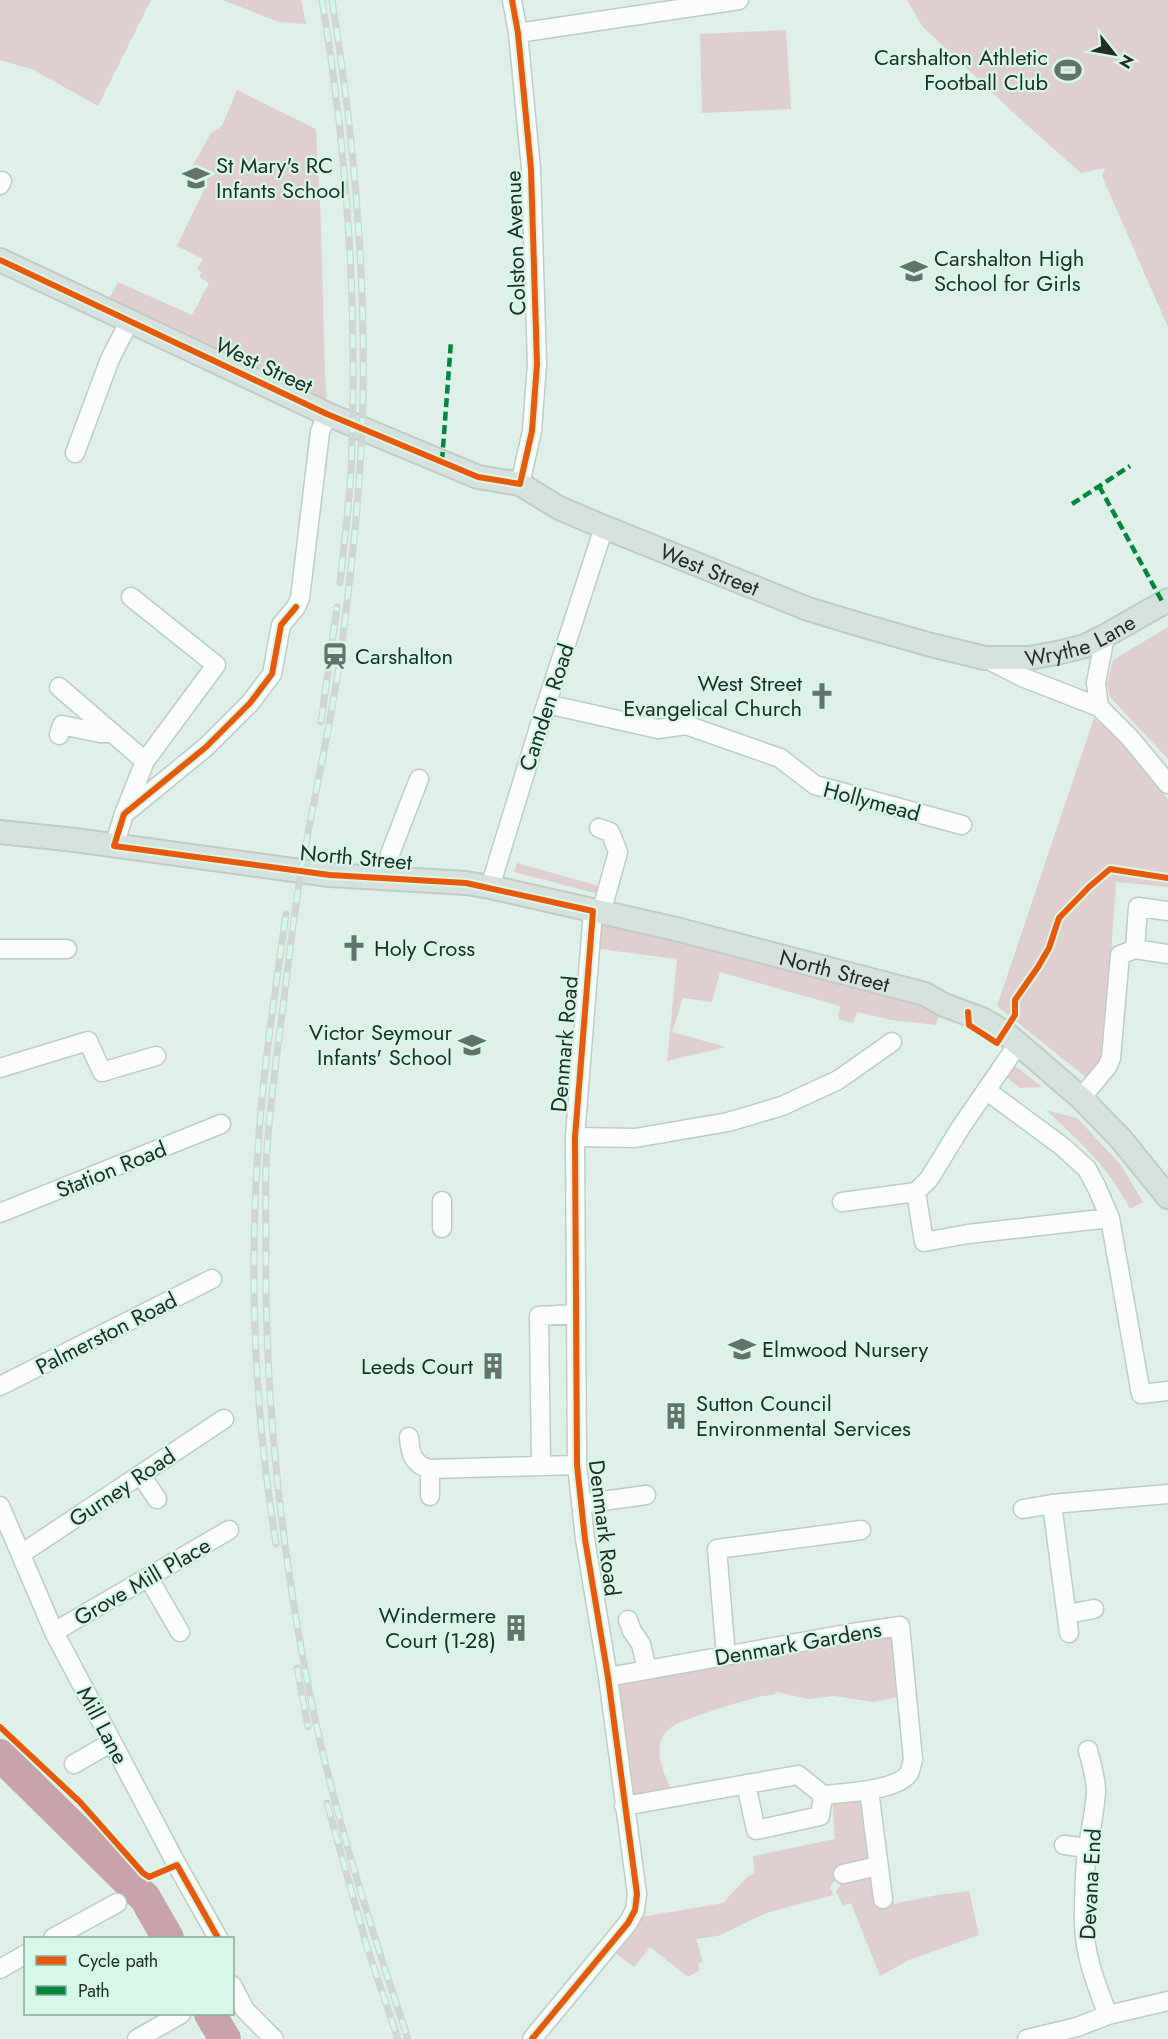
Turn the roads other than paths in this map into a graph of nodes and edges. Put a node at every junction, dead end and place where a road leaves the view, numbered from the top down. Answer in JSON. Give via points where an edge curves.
{"nodes":[{"id":1,"x":512,"y":0,"type":"edge"},
{"id":2,"x":739,"y":0,"type":"edge"},
{"id":3,"x":518,"y":33,"type":"junction"},
{"id":4,"x":0,"y":260,"type":"edge"},
{"id":5,"x":129,"y":322,"type":"junction"},
{"id":6,"x":327,"y":414,"type":"junction"},
{"id":7,"x":75,"y":453,"type":"dead end"},
{"id":8,"x":520,"y":484,"type":"junction"},
{"id":9,"x":604,"y":527,"type":"junction"},
{"id":10,"x":131,"y":597,"type":"dead end"},
{"id":11,"x":1168,"y":600,"type":"edge"},
{"id":12,"x":1105,"y":636,"type":"junction"},
{"id":13,"x":985,"y":658,"type":"junction"},
{"id":14,"x":59,"y":687,"type":"dead end"},
{"id":15,"x":547,"y":704,"type":"junction"},
{"id":16,"x":1099,"y":706,"type":"junction"},
{"id":17,"x":113,"y":733,"type":"junction"},
{"id":18,"x":59,"y":735,"type":"dead end"},
{"id":19,"x":146,"y":761,"type":"junction"},
{"id":20,"x":419,"y":779,"type":"dead end"},
{"id":21,"x":1168,"y":784,"type":"edge"},
{"id":22,"x":124,"y":814,"type":"junction"},
{"id":23,"x":962,"y":825,"type":"dead end"},
{"id":24,"x":599,"y":828,"type":"dead end"},
{"id":25,"x":0,"y":832,"type":"edge"},
{"id":26,"x":114,"y":846,"type":"junction"},
{"id":27,"x":388,"y":879,"type":"junction"},
{"id":28,"x":490,"y":887,"type":"junction"},
{"id":29,"x":1168,"y":911,"type":"edge"},
{"id":30,"x":597,"y":912,"type":"junction"},
{"id":31,"x":0,"y":949,"type":"edge"},
{"id":32,"x":67,"y":949,"type":"dead end"},
{"id":33,"x":1135,"y":949,"type":"junction"},
{"id":34,"x":1168,"y":954,"type":"edge"},
{"id":35,"x":892,"y":1042,"type":"dead end"},
{"id":36,"x":1018,"y":1044,"type":"junction"},
{"id":37,"x":156,"y":1056,"type":"dead end"},
{"id":38,"x":0,"y":1068,"type":"edge"},
{"id":39,"x":986,"y":1090,"type":"junction"},
{"id":40,"x":1081,"y":1098,"type":"junction"},
{"id":41,"x":221,"y":1124,"type":"dead end"},
{"id":42,"x":574,"y":1137,"type":"junction"},
{"id":43,"x":916,"y":1192,"type":"junction"},
{"id":44,"x":1168,"y":1197,"type":"edge"},
{"id":45,"x":442,"y":1200,"type":"dead end"},
{"id":46,"x":842,"y":1202,"type":"dead end"},
{"id":47,"x":0,"y":1213,"type":"edge"},
{"id":48,"x":1110,"y":1218,"type":"junction"},
{"id":49,"x":442,"y":1228,"type":"dead end"},
{"id":50,"x":212,"y":1279,"type":"dead end"},
{"id":51,"x":576,"y":1314,"type":"junction"},
{"id":52,"x":0,"y":1386,"type":"edge"},
{"id":53,"x":1168,"y":1391,"type":"edge"},
{"id":54,"x":224,"y":1419,"type":"dead end"},
{"id":55,"x":409,"y":1437,"type":"dead end"},
{"id":56,"x":541,"y":1465,"type":"junction"},
{"id":57,"x":577,"y":1465,"type":"junction"},
{"id":58,"x":430,"y":1469,"type":"junction"},
{"id":59,"x":141,"y":1475,"type":"junction"},
{"id":60,"x":1168,"y":1494,"type":"edge"},
{"id":61,"x":646,"y":1495,"type":"dead end"},
{"id":62,"x":430,"y":1496,"type":"dead end"},
{"id":63,"x":158,"y":1499,"type":"dead end"},
{"id":64,"x":581,"y":1504,"type":"junction"},
{"id":65,"x":1052,"y":1504,"type":"junction"},
{"id":66,"x":0,"y":1506,"type":"edge"},
{"id":67,"x":1023,"y":1509,"type":"dead end"},
{"id":68,"x":229,"y":1530,"type":"dead end"},
{"id":69,"x":861,"y":1530,"type":"dead end"},
{"id":70,"x":21,"y":1554,"type":"junction"},
{"id":71,"x":148,"y":1577,"type":"junction"},
{"id":72,"x":1094,"y":1610,"type":"dead end"},
{"id":73,"x":1067,"y":1614,"type":"junction"},
{"id":74,"x":628,"y":1620,"type":"dead end"},
{"id":75,"x":54,"y":1632,"type":"junction"},
{"id":76,"x":180,"y":1632,"type":"dead end"},
{"id":77,"x":1069,"y":1633,"type":"dead end"},
{"id":78,"x":726,"y":1656,"type":"junction"},
{"id":79,"x":647,"y":1670,"type":"junction"},
{"id":80,"x":608,"y":1677,"type":"junction"},
{"id":81,"x":112,"y":1742,"type":"junction"},
{"id":82,"x":1088,"y":1750,"type":"dead end"},
{"id":83,"x":74,"y":1764,"type":"dead end"},
{"id":84,"x":747,"y":1784,"type":"junction"},
{"id":85,"x":868,"y":1790,"type":"junction"},
{"id":86,"x":823,"y":1795,"type":"junction"},
{"id":87,"x":624,"y":1806,"type":"junction"},
{"id":88,"x":1064,"y":1845,"type":"dead end"},
{"id":89,"x":1087,"y":1848,"type":"junction"},
{"id":90,"x":878,"y":1866,"type":"junction"},
{"id":91,"x":843,"y":1874,"type":"dead end"},
{"id":92,"x":883,"y":1899,"type":"dead end"},
{"id":93,"x":117,"y":1903,"type":"dead end"},
{"id":94,"x":55,"y":1937,"type":"edge"},
{"id":95,"x":217,"y":1937,"type":"edge"},
{"id":96,"x":24,"y":1955,"type":"edge"},
{"id":97,"x":0,"y":1969,"type":"edge"},
{"id":98,"x":234,"y":1989,"type":"edge"},
{"id":99,"x":1168,"y":2001,"type":"edge"},
{"id":100,"x":178,"y":2015,"type":"edge"},
{"id":101,"x":1108,"y":2015,"type":"junction"},
{"id":102,"x":1079,"y":2033,"type":"edge"},
{"id":103,"x":269,"y":2038,"type":"edge"},
{"id":104,"x":137,"y":2039,"type":"edge"},
{"id":105,"x":532,"y":2039,"type":"edge"},
{"id":106,"x":1028,"y":2039,"type":"edge"}],
"edges":[{"from":1,"to":3,"type":"street","name":"Colston Avenue"},
{"from":2,"to":3,"type":"street"},
{"from":3,"to":8,"type":"street","name":"Colston Avenue","via":[[531,169],[537,364],[532,431]]},
{"from":4,"to":5,"type":"main road","name":"West Street"},
{"from":5,"to":6,"type":"main road","name":"West Street"},
{"from":5,"to":7,"type":"street","via":[[110,359]]},
{"from":6,"to":8,"type":"main road","name":"West Street","via":[[478,477]]},
{"from":6,"to":22,"type":"street","via":[[320,432],[300,598],[281,625],[273,674],[206,747]]},
{"from":8,"to":9,"type":"main road","name":"West Street","via":[[559,508]]},
{"from":9,"to":13,"type":"main road","name":"West Street","via":[[808,609]]},
{"from":9,"to":15,"type":"street","name":"Camden Road"},
{"from":10,"to":19,"type":"street","via":[[216,665]]},
{"from":11,"to":12,"type":"main road","name":"Wrythe Lane"},
{"from":12,"to":13,"type":"main road","name":"Wrythe Lane","via":[[1044,656]]},
{"from":12,"to":16,"type":"street","via":[[1096,683]]},
{"from":13,"to":16,"type":"street","name":"West Street","via":[[1022,677]]},
{"from":14,"to":17,"type":"street"},
{"from":15,"to":23,"type":"street","name":"Hollymead","via":[[658,729],[686,725],[780,758],[815,785]]},
{"from":15,"to":28,"type":"street","name":"Camden Road"},
{"from":16,"to":21,"type":"street","name":"West Street"},
{"from":17,"to":18,"type":"street","via":[[62,725]]},
{"from":17,"to":19,"type":"street"},
{"from":19,"to":22,"type":"street"},
{"from":20,"to":27,"type":"street","via":[[390,854]]},
{"from":22,"to":26,"type":"street"},
{"from":24,"to":30,"type":"street","name":"Denmark Road","via":[[610,832],[618,852]]},
{"from":25,"to":26,"type":"main road","name":"North Street"},
{"from":26,"to":27,"type":"main road","name":"North Street","via":[[330,876]]},
{"from":27,"to":28,"type":"main road","name":"North Street"},
{"from":28,"to":30,"type":"main road","name":"North Street"},
{"from":29,"to":33,"type":"street","via":[[1138,907]]},
{"from":30,"to":36,"type":"main road","name":"North Street","via":[[925,993],[944,1005],[982,1018]]},
{"from":30,"to":42,"type":"street","name":"Denmark Road"},
{"from":31,"to":32,"type":"street"},
{"from":33,"to":34,"type":"street"},
{"from":33,"to":40,"type":"street","via":[[1120,955],[1111,1058]]},
{"from":35,"to":42,"type":"street","via":[[838,1080],[782,1106],[728,1122],[635,1138]]},
{"from":36,"to":39,"type":"street"},
{"from":36,"to":40,"type":"main road","name":"North Street"},
{"from":37,"to":38,"type":"street","via":[[102,1072],[88,1041]]},
{"from":39,"to":43,"type":"street","via":[[929,1179]]},
{"from":39,"to":48,"type":"street","via":[[1087,1169]]},
{"from":40,"to":44,"type":"main road","name":"North Street"},
{"from":41,"to":47,"type":"street","name":"Station Road"},
{"from":42,"to":51,"type":"street","name":"Denmark Road"},
{"from":43,"to":46,"type":"street"},
{"from":43,"to":48,"type":"street","via":[[924,1242]]},
{"from":45,"to":49,"type":"street"},
{"from":48,"to":53,"type":"street","via":[[1141,1395]]},
{"from":50,"to":52,"type":"street","name":"Palmerston Road"},
{"from":51,"to":56,"type":"street","via":[[539,1316]]},
{"from":51,"to":57,"type":"street","name":"Denmark Road"},
{"from":54,"to":59,"type":"street","name":"Gurney Road"},
{"from":55,"to":58,"type":"street","via":[[412,1457]]},
{"from":56,"to":57,"type":"street"},
{"from":56,"to":58,"type":"street"},
{"from":57,"to":64,"type":"street","name":"Denmark Road"},
{"from":58,"to":62,"type":"street"},
{"from":59,"to":63,"type":"street"},
{"from":59,"to":70,"type":"street","name":"Gurney Road"},
{"from":60,"to":65,"type":"street"},
{"from":61,"to":64,"type":"street"},
{"from":64,"to":80,"type":"street","name":"Denmark Road"},
{"from":65,"to":67,"type":"street"},
{"from":65,"to":73,"type":"street"},
{"from":66,"to":70,"type":"street","name":"Mill Lane"},
{"from":68,"to":71,"type":"street","name":"Grove Mill Place"},
{"from":69,"to":78,"type":"street","via":[[717,1549]]},
{"from":70,"to":75,"type":"street","name":"Mill Lane"},
{"from":71,"to":75,"type":"street","name":"Grove Mill Place"},
{"from":71,"to":76,"type":"street"},
{"from":72,"to":73,"type":"street"},
{"from":73,"to":77,"type":"street"},
{"from":74,"to":79,"type":"street","via":[[641,1644]]},
{"from":75,"to":81,"type":"street","name":"Mill Lane"},
{"from":78,"to":79,"type":"street","name":"Denmark Gardens"},
{"from":78,"to":85,"type":"street","name":"Denmark Gardens","via":[[900,1626],[913,1759],[909,1773],[898,1781]]},
{"from":79,"to":80,"type":"street","name":"Denmark Gardens"},
{"from":80,"to":87,"type":"street","name":"Denmark Road"},
{"from":81,"to":83,"type":"street"},
{"from":81,"to":95,"type":"street","name":"Mill Lane"},
{"from":82,"to":89,"type":"street","name":"Devana End","via":[[1096,1790]]},
{"from":84,"to":86,"type":"street","via":[[798,1775]]},
{"from":84,"to":86,"type":"street","via":[[756,1830],[820,1816]]},
{"from":84,"to":87,"type":"street"},
{"from":85,"to":86,"type":"street","name":"Denmark Gardens"},
{"from":85,"to":90,"type":"street"},
{"from":87,"to":105,"type":"street","name":"Denmark Road","via":[[637,1894],[635,1910]]},
{"from":88,"to":89,"type":"street"},
{"from":89,"to":101,"type":"street","name":"Devana End","via":[[1086,1948]]},
{"from":90,"to":91,"type":"street"},
{"from":90,"to":92,"type":"street"},
{"from":93,"to":94,"type":"street"},
{"from":96,"to":97,"type":"street"},
{"from":98,"to":103,"type":"street","via":[[245,2010]]},
{"from":99,"to":101,"type":"street"},
{"from":100,"to":104,"type":"street"},
{"from":101,"to":102,"type":"street"},
{"from":102,"to":106,"type":"street"}]}
